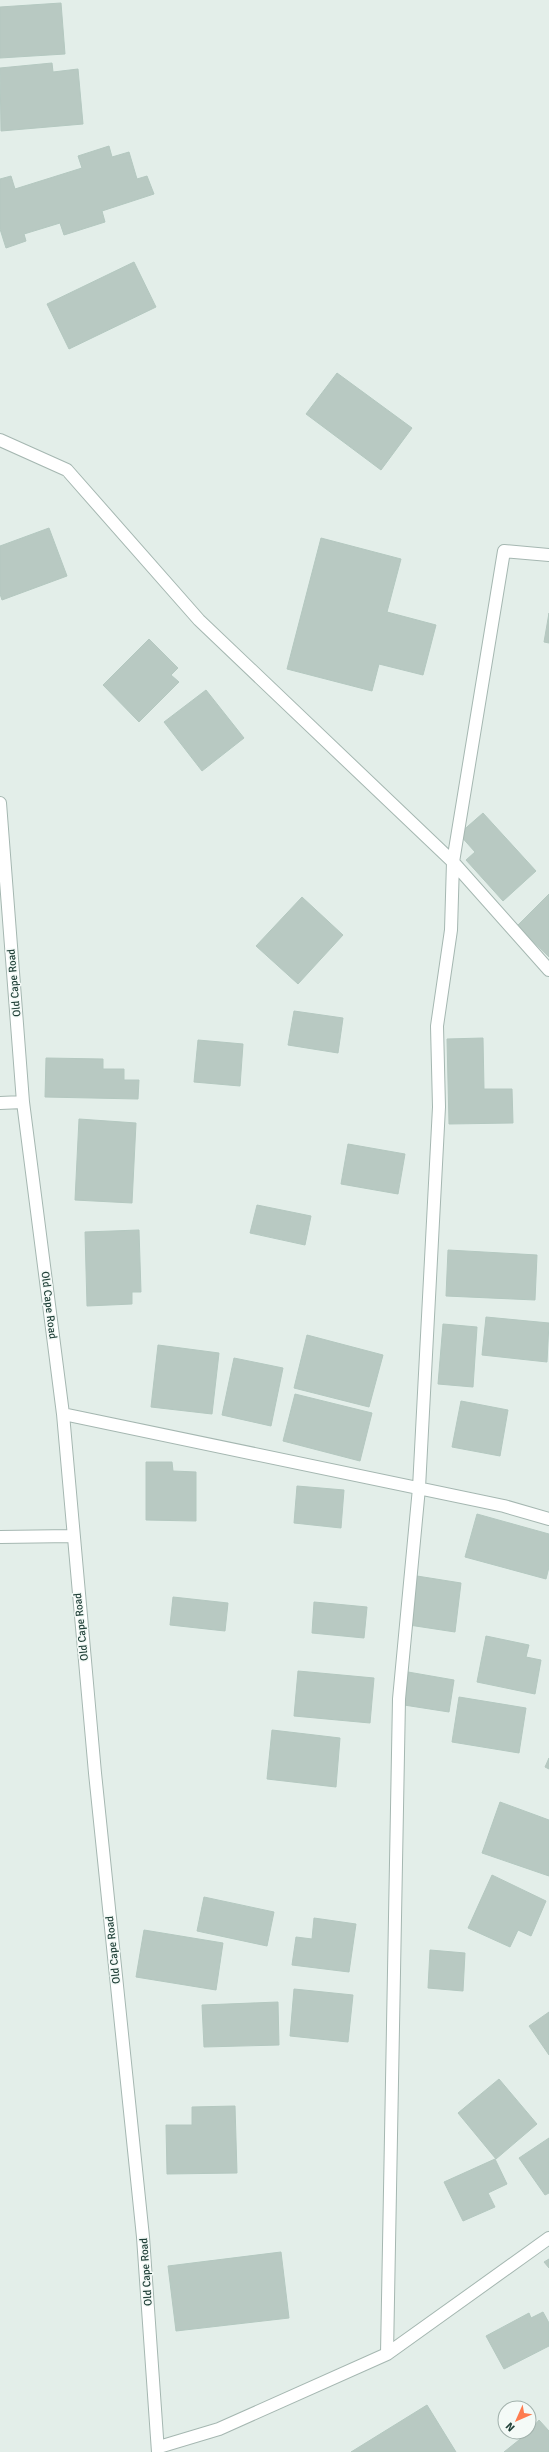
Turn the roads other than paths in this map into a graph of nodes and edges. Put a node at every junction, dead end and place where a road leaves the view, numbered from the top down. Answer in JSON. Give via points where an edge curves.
{"nodes":[{"id":1,"x":0,"y":440,"type":"edge"},
{"id":2,"x":549,"y":555,"type":"edge"},
{"id":3,"x":0,"y":803,"type":"edge"},
{"id":4,"x":453,"y":862,"type":"junction"},
{"id":5,"x":549,"y":970,"type":"edge"},
{"id":6,"x":24,"y":1102,"type":"junction"},
{"id":7,"x":0,"y":1103,"type":"edge"},
{"id":8,"x":63,"y":1414,"type":"junction"},
{"id":9,"x":419,"y":1488,"type":"junction"},
{"id":10,"x":549,"y":1519,"type":"edge"},
{"id":11,"x":72,"y":1536,"type":"junction"},
{"id":12,"x":0,"y":1537,"type":"edge"},
{"id":13,"x":549,"y":2238,"type":"edge"},
{"id":14,"x":387,"y":2354,"type":"junction"},
{"id":15,"x":158,"y":2449,"type":"edge"}],
"edges":[{"from":1,"to":4,"type":"street","via":[[67,470],[199,620]]},
{"from":2,"to":4,"type":"street","via":[[504,551]]},
{"from":3,"to":6,"type":"street","name":"Old Cape Road"},
{"from":4,"to":5,"type":"street"},
{"from":4,"to":9,"type":"street","via":[[450,930],[437,1026],[439,1107]]},
{"from":6,"to":7,"type":"street"},
{"from":6,"to":8,"type":"street","name":"Old Cape Road"},
{"from":8,"to":9,"type":"street"},
{"from":8,"to":11,"type":"street","name":"Old Cape Road"},
{"from":9,"to":10,"type":"street","via":[[504,1506]]},
{"from":9,"to":14,"type":"street","via":[[399,1699]]},
{"from":11,"to":12,"type":"street"},
{"from":11,"to":15,"type":"street","name":"Old Cape Road","via":[[143,2237]]},
{"from":13,"to":14,"type":"street"},
{"from":14,"to":15,"type":"street","via":[[219,2429]]}]}
